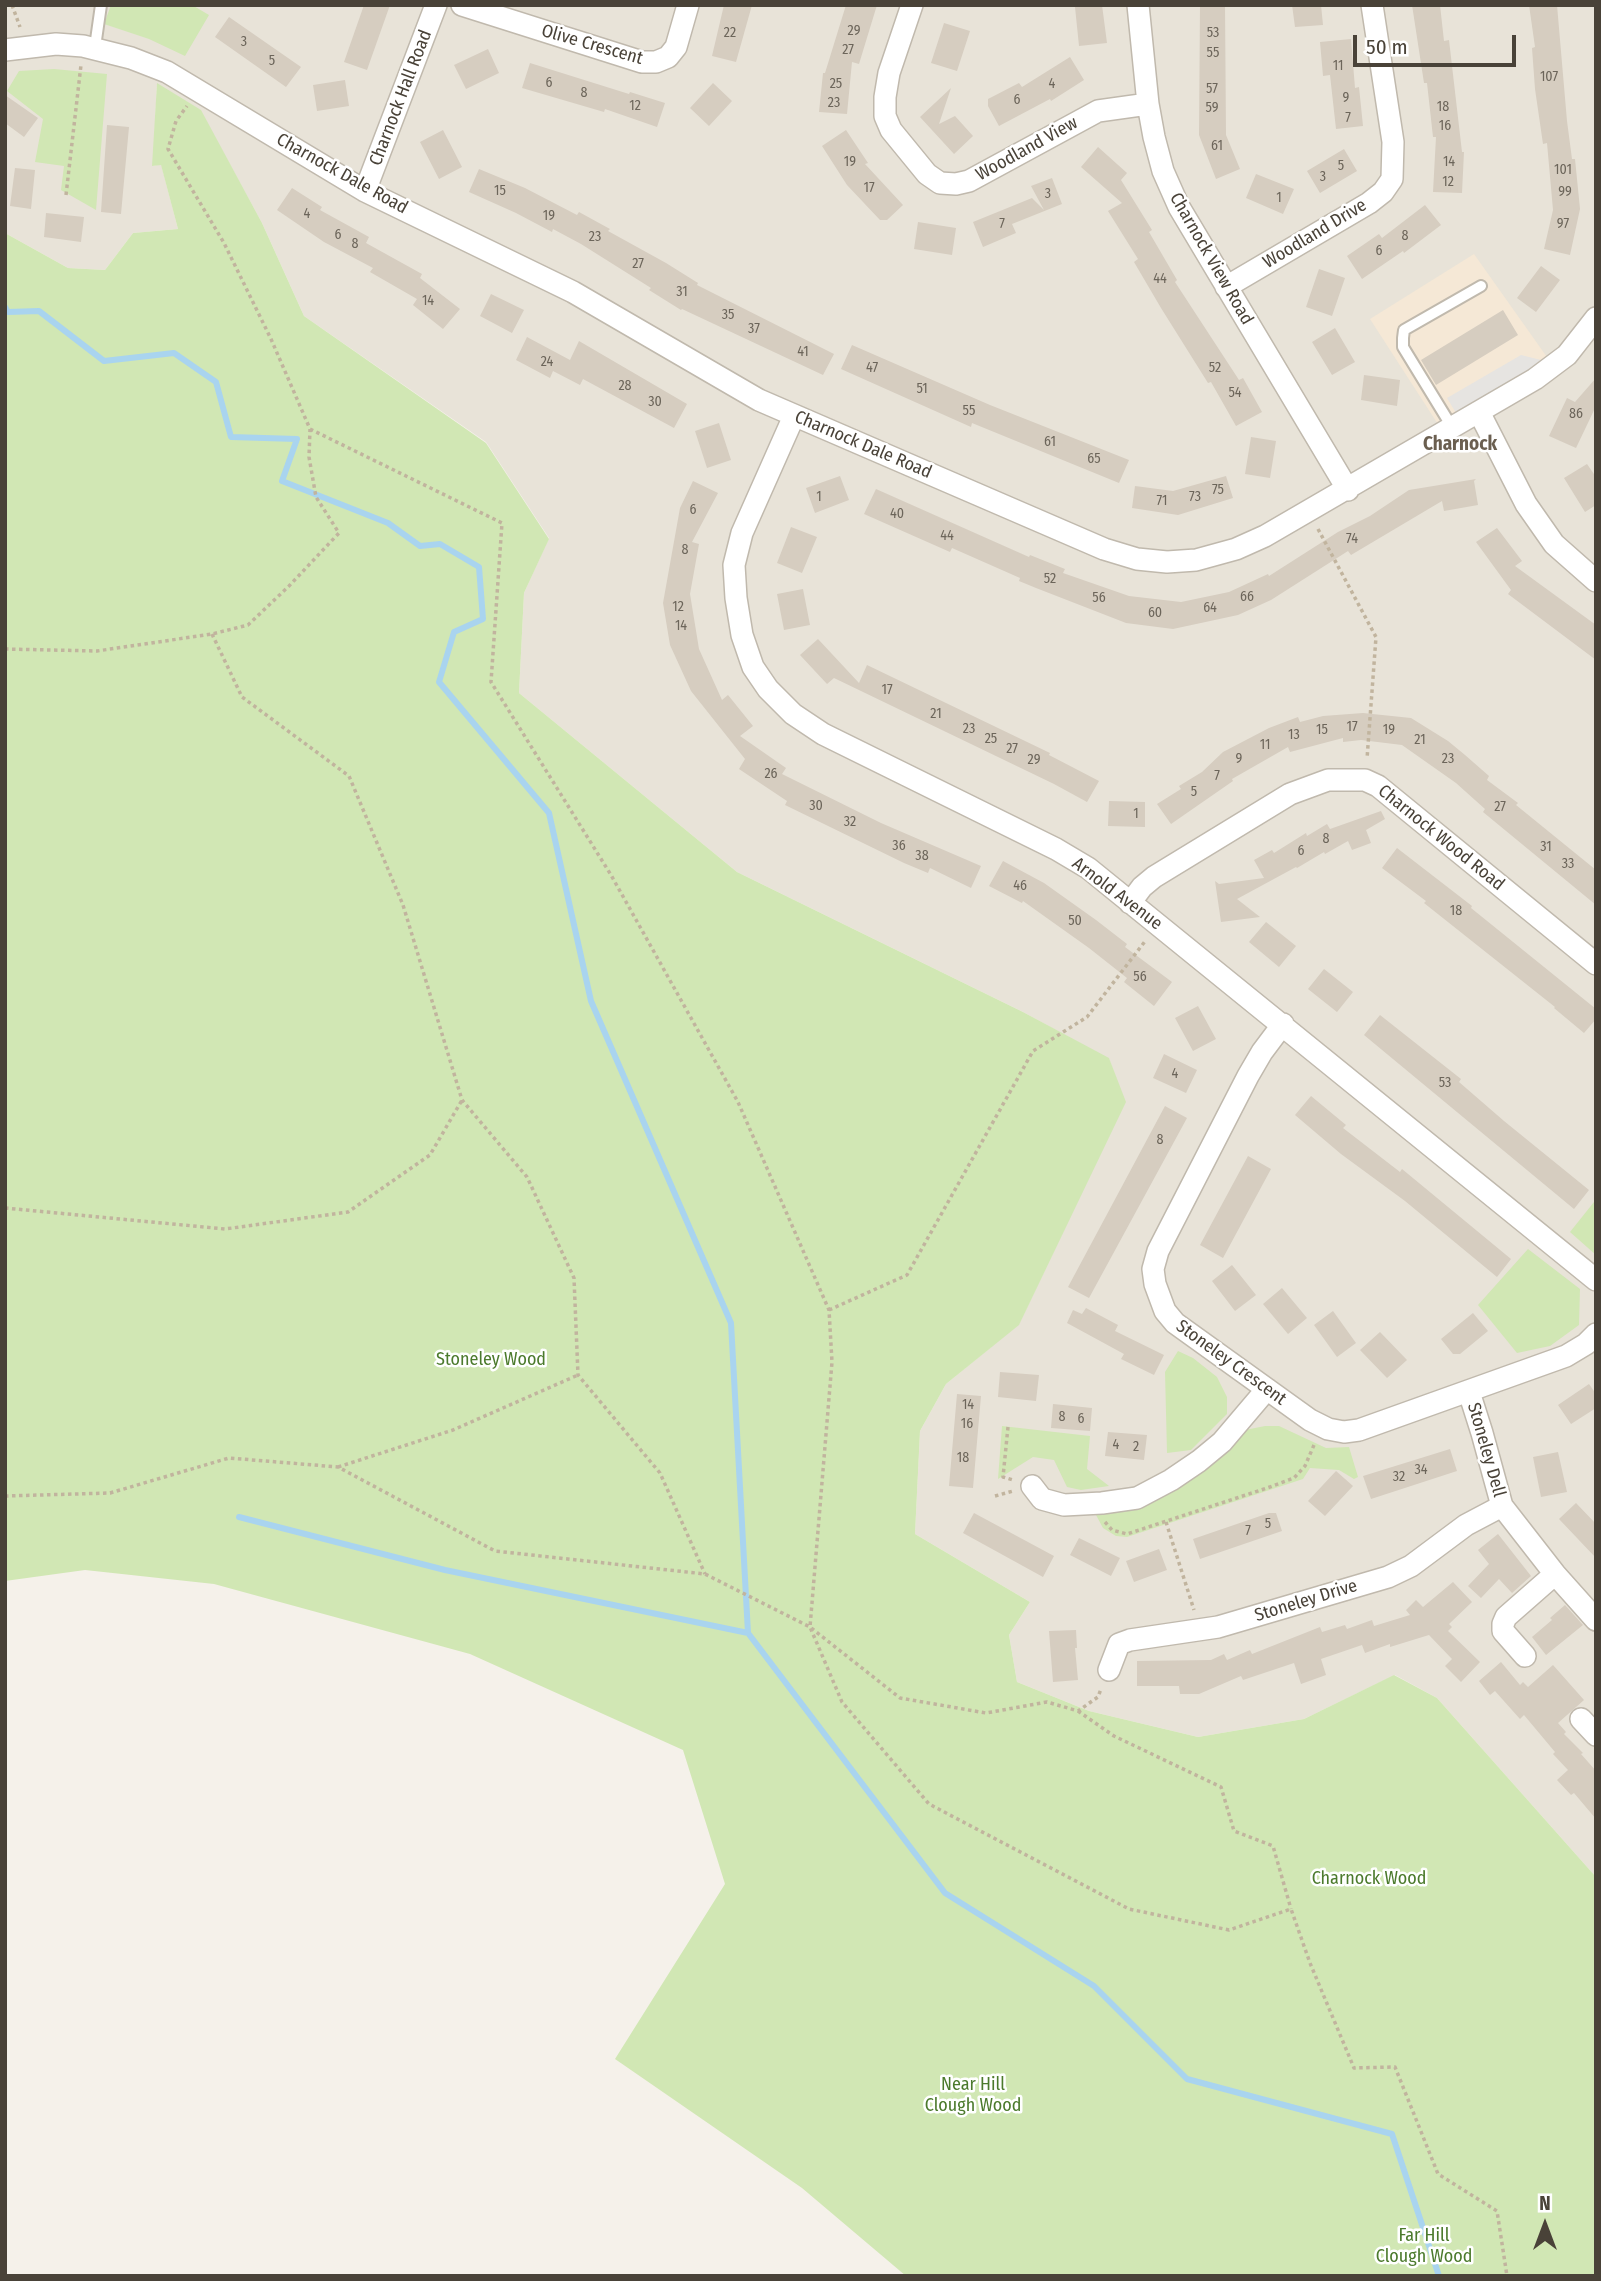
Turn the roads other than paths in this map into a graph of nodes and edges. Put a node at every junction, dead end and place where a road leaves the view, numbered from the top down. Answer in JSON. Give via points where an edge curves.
{"nodes":[{"id":1,"x":101,"y":5,"type":"edge"},
{"id":2,"x":436,"y":5,"type":"edge"},
{"id":3,"x":462,"y":5,"type":"edge"},
{"id":4,"x":688,"y":5,"type":"edge"},
{"id":5,"x":912,"y":5,"type":"edge"},
{"id":6,"x":1138,"y":5,"type":"edge"},
{"id":7,"x":1371,"y":5,"type":"edge"},
{"id":8,"x":89,"y":46,"type":"junction"},
{"id":9,"x":5,"y":50,"type":"edge"},
{"id":10,"x":1148,"y":104,"type":"junction"},
{"id":11,"x":365,"y":191,"type":"junction"},
{"id":12,"x":1480,"y":286,"type":"dead end"},
{"id":13,"x":1226,"y":287,"type":"junction"},
{"id":14,"x":1596,"y":318,"type":"edge"},
{"id":15,"x":1479,"y":412,"type":"junction"},
{"id":16,"x":794,"y":416,"type":"junction"},
{"id":17,"x":1452,"y":427,"type":"junction"},
{"id":18,"x":1348,"y":490,"type":"junction"},
{"id":19,"x":1596,"y":581,"type":"edge"},
{"id":20,"x":1130,"y":903,"type":"junction"},
{"id":21,"x":1596,"y":964,"type":"edge"},
{"id":22,"x":1283,"y":1024,"type":"junction"},
{"id":23,"x":1596,"y":1280,"type":"edge"},
{"id":24,"x":1596,"y":1334,"type":"edge"},
{"id":25,"x":1267,"y":1390,"type":"junction"},
{"id":26,"x":1469,"y":1392,"type":"junction"},
{"id":27,"x":1032,"y":1486,"type":"road end"},
{"id":28,"x":1502,"y":1506,"type":"junction"},
{"id":29,"x":1555,"y":1574,"type":"junction"},
{"id":30,"x":1596,"y":1619,"type":"edge"},
{"id":31,"x":1525,"y":1656,"type":"dead end"},
{"id":32,"x":1110,"y":1670,"type":"road end"},
{"id":33,"x":1581,"y":1719,"type":"dead end"},
{"id":34,"x":1596,"y":1735,"type":"edge"}],
"edges":[{"from":1,"to":8,"type":"lane"},
{"from":2,"to":11,"type":"street","name":"Charnock Hall Road"},
{"from":3,"to":4,"type":"street","name":"Olive Crescent","via":[[642,62],[656,62],[676,47]]},
{"from":5,"to":10,"type":"street","name":"Woodland View","via":[[889,74],[885,116],[927,174],[940,183],[969,181],[1098,111]]},
{"from":6,"to":10,"type":"street","name":"Charnock View Road"},
{"from":7,"to":13,"type":"street","name":"Woodland Drive","via":[[1393,142],[1392,179],[1369,202]]},
{"from":8,"to":9,"type":"street","name":"Charnock Dale Road","via":[[56,44]]},
{"from":8,"to":11,"type":"street","name":"Charnock Dale Road","via":[[167,72]]},
{"from":10,"to":13,"type":"street","name":"Charnock View Road","via":[[1163,171]]},
{"from":11,"to":16,"type":"street","name":"Charnock Dale Road","via":[[573,292]]},
{"from":12,"to":17,"type":"lane","via":[[1404,330],[1403,347]]},
{"from":13,"to":18,"type":"street","name":"Charnock View Road"},
{"from":14,"to":15,"type":"street","name":"Charnock Dale Road","via":[[1554,367]]},
{"from":15,"to":17,"type":"street","name":"Charnock Dale Road"},
{"from":15,"to":19,"type":"street","via":[[1526,504],[1554,544]]},
{"from":16,"to":18,"type":"street","name":"Charnock Dale Road","via":[[1137,559],[1196,560],[1236,549]]},
{"from":16,"to":20,"type":"street","name":"Arnold Avenue","via":[[742,533],[734,565],[742,635],[752,667],[793,714],[824,734],[1056,849],[1088,868]]},
{"from":17,"to":18,"type":"street","name":"Charnock Dale Road"},
{"from":20,"to":21,"type":"street","name":"Charnock Wood Road","via":[[1154,877],[1290,794],[1328,780],[1365,780]]},
{"from":20,"to":22,"type":"street","name":"Arnold Avenue"},
{"from":22,"to":23,"type":"street","name":"Arnold Avenue"},
{"from":22,"to":25,"type":"street","name":"Stoneley Crescent","via":[[1248,1076],[1153,1269],[1159,1298],[1175,1323]]},
{"from":24,"to":26,"type":"street","name":"Stoneley Crescent","via":[[1566,1356]]},
{"from":25,"to":26,"type":"street","name":"Stoneley Crescent","via":[[1323,1426],[1344,1432]]},
{"from":25,"to":27,"type":"street","via":[[1222,1442],[1171,1480],[1137,1498],[1064,1505],[1042,1499]]},
{"from":26,"to":28,"type":"street","name":"Stoneley Dell"},
{"from":28,"to":29,"type":"street","name":"Stoneley Dell"},
{"from":28,"to":32,"type":"street","name":"Stoneley Drive","via":[[1388,1577],[1218,1627],[1130,1640],[1119,1644]]},
{"from":29,"to":30,"type":"street","name":"Stoneley Dell"},
{"from":29,"to":31,"type":"street","via":[[1503,1624],[1503,1631]]},
{"from":33,"to":34,"type":"street"}]}
